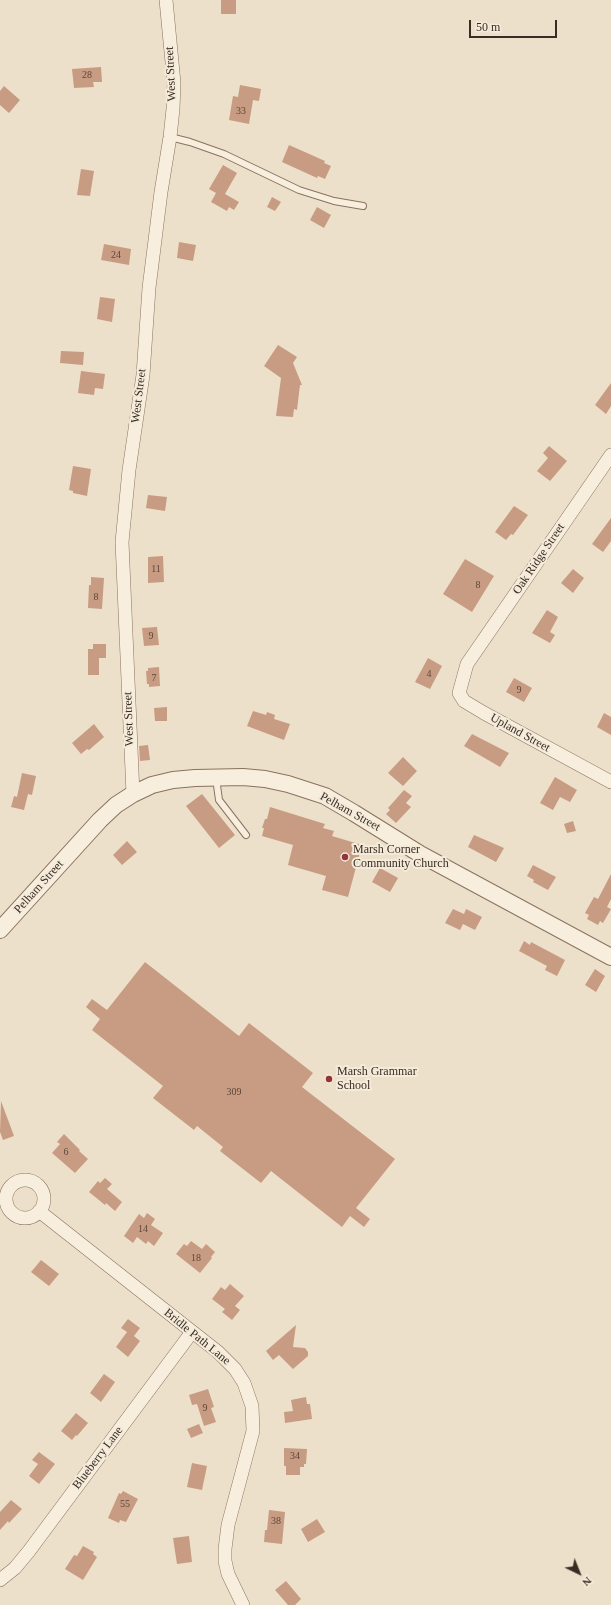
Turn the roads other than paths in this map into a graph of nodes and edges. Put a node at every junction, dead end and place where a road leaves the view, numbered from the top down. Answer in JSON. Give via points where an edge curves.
{"nodes":[{"id":1,"x":166,"y":0,"type":"edge"},
{"id":2,"x":170,"y":137,"type":"junction"},
{"id":3,"x":363,"y":206,"type":"dead end"},
{"id":4,"x":611,"y":455,"type":"edge"},
{"id":5,"x":467,"y":664,"type":"joint"},
{"id":6,"x":216,"y":778,"type":"junction"},
{"id":7,"x":611,"y":782,"type":"edge"},
{"id":8,"x":133,"y":794,"type":"junction"},
{"id":9,"x":246,"y":835,"type":"dead end"},
{"id":10,"x":0,"y":930,"type":"edge"},
{"id":11,"x":609,"y":952,"type":"edge"},
{"id":12,"x":39,"y":1211,"type":"dead end"},
{"id":13,"x":192,"y":1332,"type":"junction"},
{"id":14,"x":0,"y":1580,"type":"edge"},
{"id":15,"x":243,"y":1605,"type":"edge"}],
"edges":[{"from":1,"to":2,"type":"street","name":"West Street","via":[[174,83]]},
{"from":2,"to":3,"type":"lane","via":[[224,154],[299,190],[334,201]]},
{"from":2,"to":8,"type":"street","name":"West Street","via":[[150,280],[143,375],[129,470],[122,542]]},
{"from":4,"to":5,"type":"street","name":"Oak Ridge Street"},
{"from":5,"to":7,"type":"street","name":"Upland Street","via":[[460,693],[464,701]]},
{"from":6,"to":8,"type":"street","name":"Pelham Street","via":[[173,780],[152,785]]},
{"from":6,"to":9,"type":"lane","via":[[219,800]]},
{"from":6,"to":11,"type":"street","name":"Pelham Street","via":[[265,780],[288,784],[325,796],[420,854]]},
{"from":8,"to":10,"type":"street","name":"Pelham Street","via":[[116,805],[91,830]]},
{"from":12,"to":13,"type":"street","name":"Bridle Path Lane"},
{"from":13,"to":14,"type":"street","name":"Blueberry Lane","via":[[29,1551],[15,1568]]},
{"from":13,"to":15,"type":"street","name":"Bridle Path Lane","via":[[224,1357],[238,1373],[248,1390],[253,1414],[252,1439],[228,1525],[225,1549],[228,1574]]}]}
